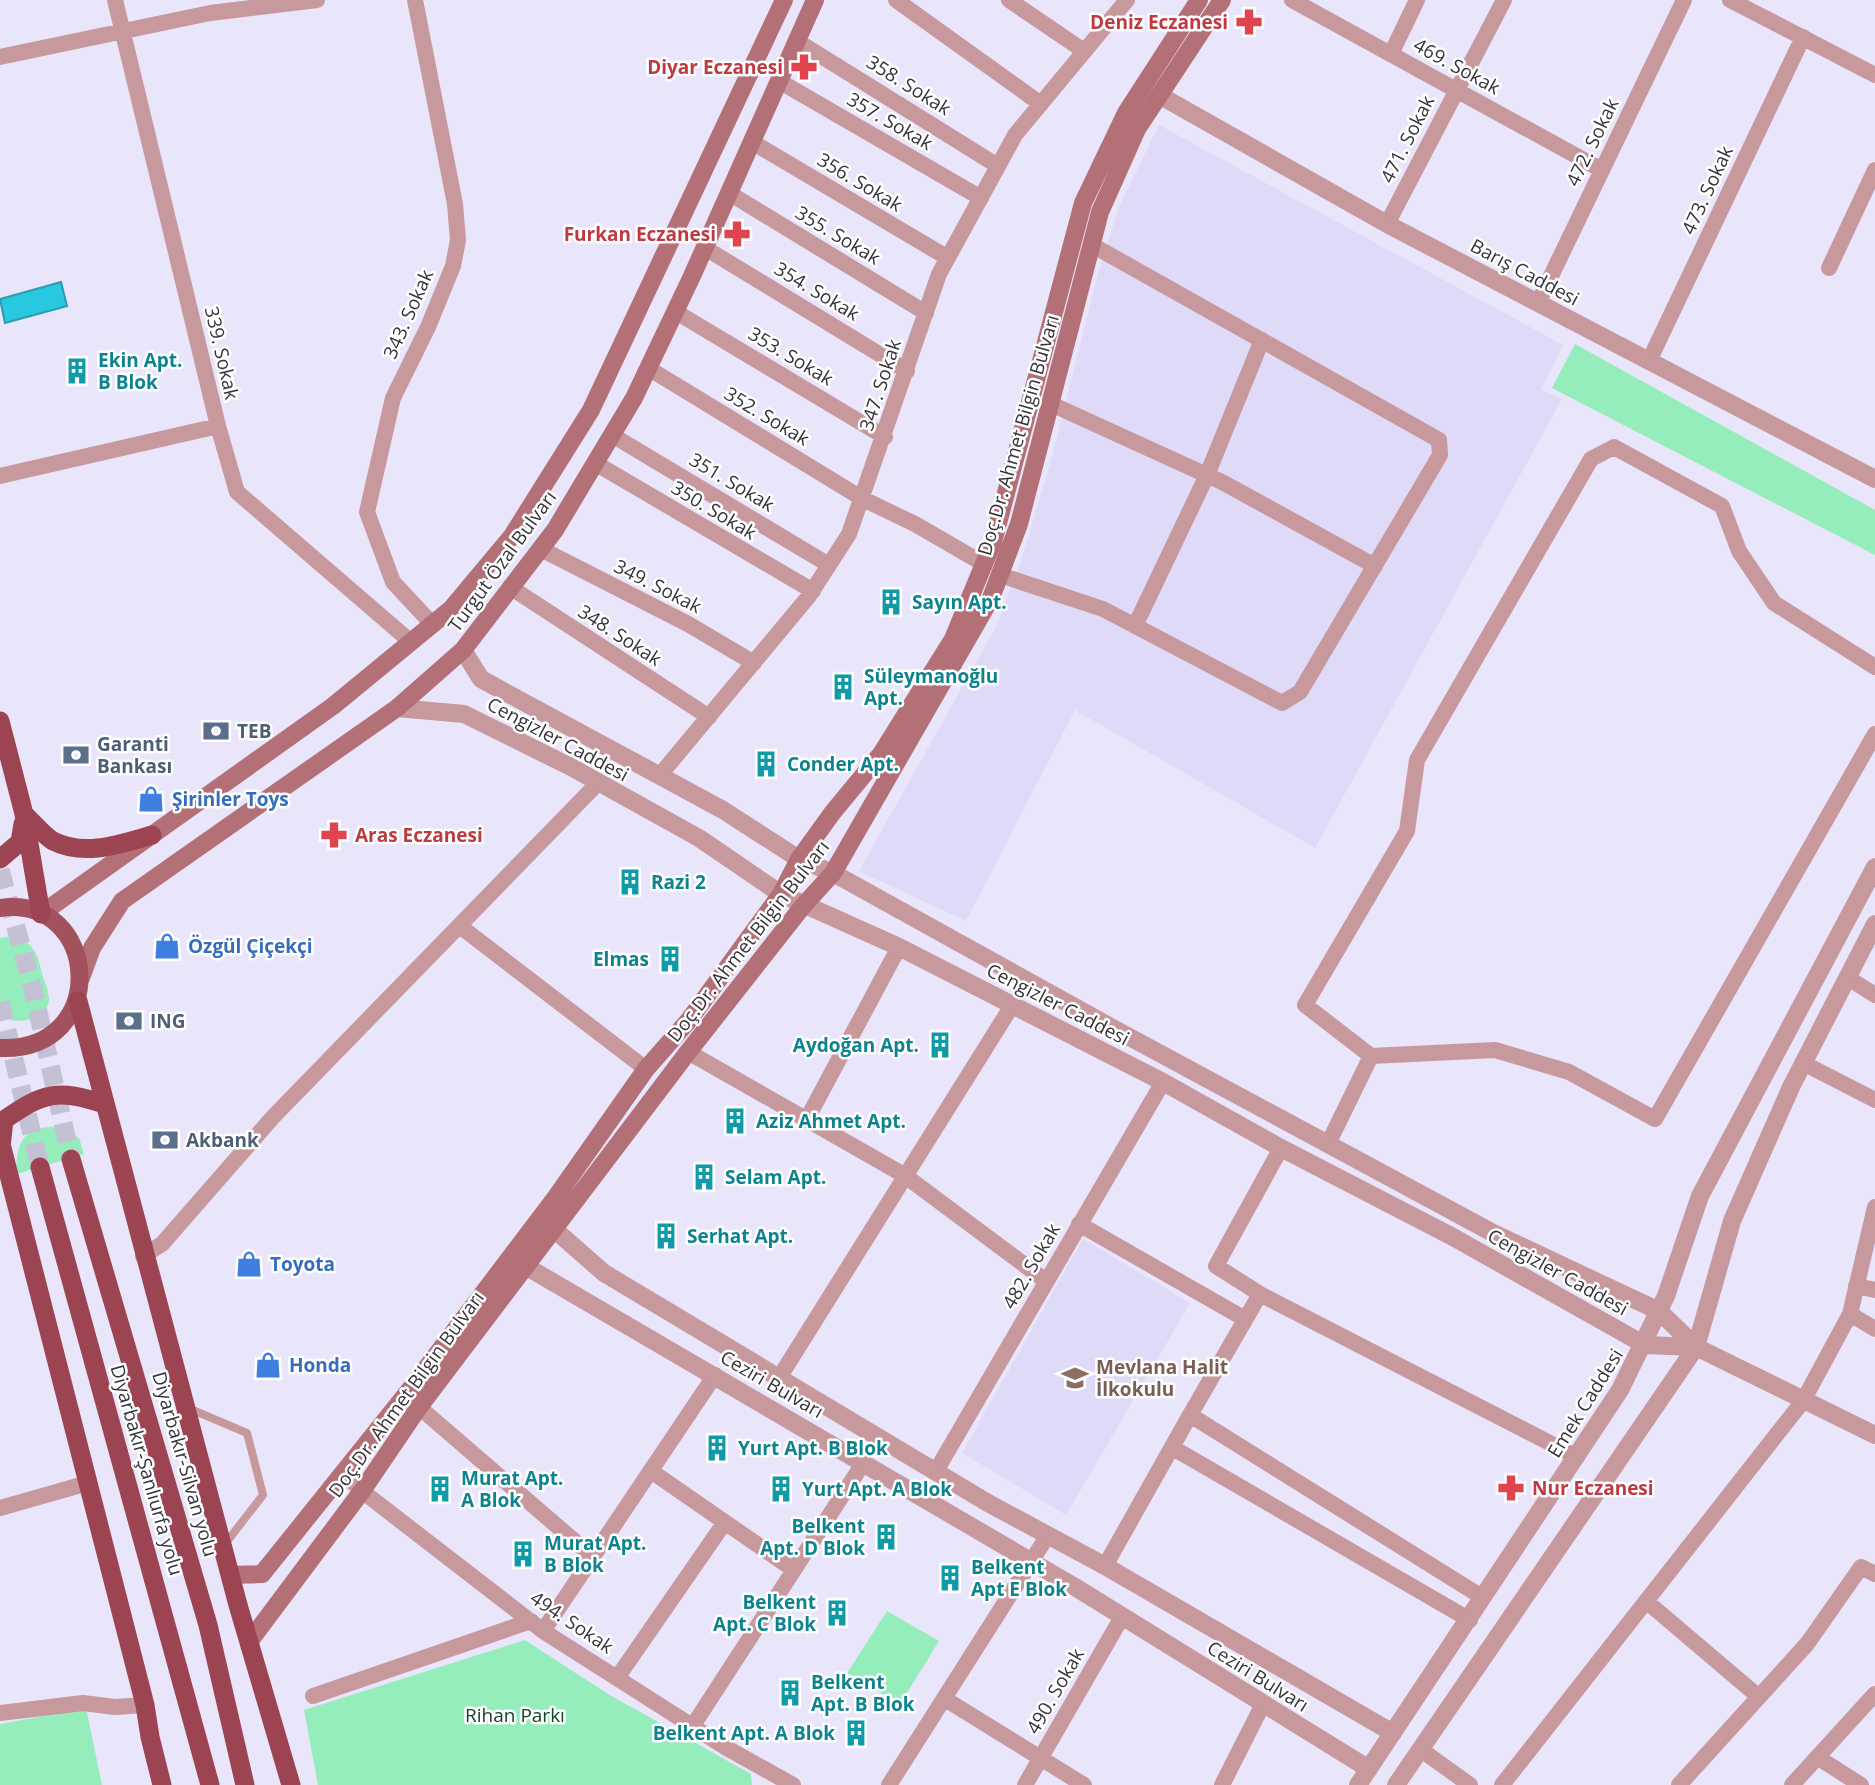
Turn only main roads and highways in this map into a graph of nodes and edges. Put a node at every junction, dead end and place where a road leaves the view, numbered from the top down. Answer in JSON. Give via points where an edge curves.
{"nodes":[{"id":1,"x":785,"y":0,"type":"edge"},
{"id":2,"x":815,"y":0,"type":"edge"},
{"id":3,"x":1199,"y":0,"type":"edge"},
{"id":4,"x":1222,"y":0,"type":"edge"},
{"id":5,"x":0,"y":721,"type":"edge"},
{"id":6,"x":24,"y":814,"type":"junction"},
{"id":7,"x":152,"y":835,"type":"junction"},
{"id":8,"x":0,"y":859,"type":"edge"},
{"id":9,"x":0,"y":908,"type":"edge"},
{"id":10,"x":41,"y":914,"type":"junction"},
{"id":11,"x":82,"y":978,"type":"junction"},
{"id":12,"x":78,"y":1001,"type":"junction"},
{"id":13,"x":0,"y":1048,"type":"edge"},
{"id":14,"x":104,"y":1104,"type":"junction"},
{"id":15,"x":0,"y":1144,"type":"edge"},
{"id":16,"x":71,"y":1159,"type":"tunnel mouth"},
{"id":17,"x":40,"y":1167,"type":"tunnel mouth"},
{"id":18,"x":231,"y":1576,"type":"junction"},
{"id":19,"x":248,"y":1642,"type":"junction"},
{"id":20,"x":176,"y":1657,"type":"junction"},
{"id":21,"x":232,"y":1737,"type":"junction"},
{"id":22,"x":162,"y":1785,"type":"edge"},
{"id":23,"x":197,"y":1785,"type":"edge"},
{"id":24,"x":210,"y":1785,"type":"edge"},
{"id":25,"x":245,"y":1785,"type":"edge"},
{"id":26,"x":251,"y":1785,"type":"edge"},
{"id":27,"x":291,"y":1785,"type":"edge"}],
"edges":[{"from":1,"to":7,"type":"main road","name":"Turgut Özal Bulvarı","via":[[591,410],[512,536],[433,625],[333,706]]},
{"from":2,"to":11,"type":"main road","name":"Turgut Özal Bulvarı","via":[[676,312],[612,435],[541,549],[463,650],[397,708],[122,901],[92,948]]},
{"from":3,"to":18,"type":"main road","name":"Doç.Dr. Ahmet Bilgin Bulvarı","via":[[1126,113],[1083,203],[993,542],[953,639],[880,754],[799,859],[780,894],[514,1252],[262,1574]]},
{"from":4,"to":19,"type":"main road","name":"Doç.Dr. Ahmet Bilgin Bulvarı","via":[[1137,129],[1100,212],[1019,524],[991,598],[833,873],[688,1052]]},
{"from":5,"to":6,"type":"highway"},
{"from":6,"to":7,"type":"highway","via":[[52,840],[76,847],[106,848]]},
{"from":6,"to":8,"type":"highway","via":[[20,842]]},
{"from":6,"to":10,"type":"highway"},
{"from":7,"to":10,"type":"main road","name":"Turgut Özal Bulvarı"},
{"from":9,"to":10,"type":"main road","via":[[25,908]]},
{"from":10,"to":11,"type":"main road","via":[[69,938],[78,954]]},
{"from":11,"to":12,"type":"main road"},
{"from":12,"to":13,"type":"main road","via":[[55,1033],[39,1043]]},
{"from":12,"to":14,"type":"highway"},
{"from":14,"to":15,"type":"highway","via":[[46,1094],[4,1120]]},
{"from":14,"to":18,"type":"highway"},
{"from":15,"to":22,"type":"highway"},
{"from":16,"to":21,"type":"highway","name":"Diyarbakır-Silvan yolu","via":[[208,1625]]},
{"from":17,"to":20,"type":"highway","name":"Diyarbakır-Şanlıurfa yolu"},
{"from":18,"to":19,"type":"highway"},
{"from":19,"to":27,"type":"highway"},
{"from":20,"to":23,"type":"highway"},
{"from":20,"to":24,"type":"highway","name":"Diyarbakır-Şanlıurfa yolu"},
{"from":21,"to":25,"type":"highway","name":"Diyarbakır-Silvan yolu"},
{"from":21,"to":26,"type":"highway"}]}
